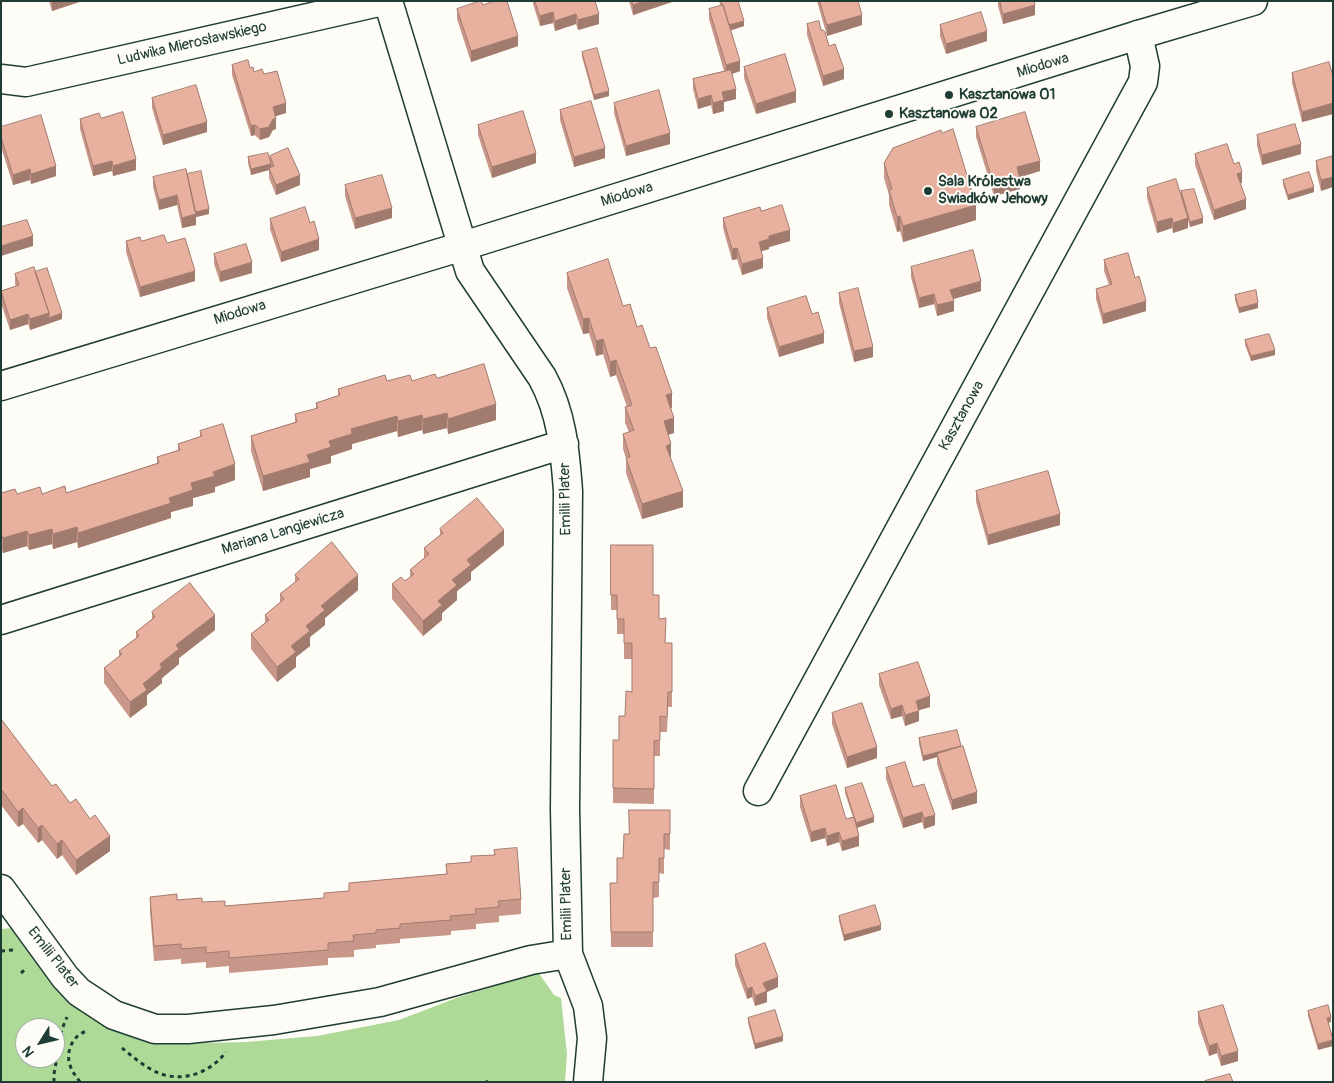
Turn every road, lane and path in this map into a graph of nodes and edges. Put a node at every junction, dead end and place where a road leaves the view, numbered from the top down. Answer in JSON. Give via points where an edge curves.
{"nodes":[{"id":1,"x":383,"y":1,"type":"edge"},
{"id":2,"x":388,"y":1,"type":"edge"},
{"id":3,"x":1253,"y":1,"type":"edge"},
{"id":4,"x":1138,"y":35,"type":"junction"},
{"id":5,"x":1,"y":79,"type":"edge"},
{"id":6,"x":463,"y":246,"type":"junction"},
{"id":7,"x":1,"y":386,"type":"edge"},
{"id":8,"x":564,"y":444,"type":"junction"},
{"id":9,"x":1,"y":620,"type":"edge"},
{"id":10,"x":758,"y":791,"type":"dead end"},
{"id":11,"x":1,"y":889,"type":"edge"},
{"id":12,"x":568,"y":954,"type":"junction"},
{"id":13,"x":79,"y":992,"type":"junction"},
{"id":14,"x":54,"y":1082,"type":"edge"},
{"id":15,"x":588,"y":1082,"type":"edge"}],
"edges":[{"from":1,"to":5,"type":"street","name":"Ludwika Mierosławskiego","via":[[26,82]]},
{"from":2,"to":6,"type":"street"},
{"from":3,"to":4,"type":"street","name":"Miodowa"},
{"from":4,"to":6,"type":"street","name":"Miodowa"},
{"from":4,"to":10,"type":"street","name":"Kasztanowa","via":[[1145,66],[1143,82]]},
{"from":6,"to":7,"type":"street","name":"Miodowa"},
{"from":6,"to":8,"type":"street","name":"Emilii Plater","via":[[470,271],[551,394]]},
{"from":8,"to":9,"type":"street","name":"Mariana Langiewicza"},
{"from":8,"to":12,"type":"street","name":"Emilii Plater","via":[[568,491],[565,809]]},
{"from":11,"to":13,"type":"street","name":"Emilii Plater"},
{"from":12,"to":13,"type":"street","name":"Emilii Plater","via":[[531,960],[380,1002],[274,1020],[188,1029],[155,1028],[114,1015]]},
{"from":12,"to":15,"type":"street","via":[[588,1006],[592,1038]]},
{"from":13,"to":14,"type":"path","via":[[62,1029]]}]}
